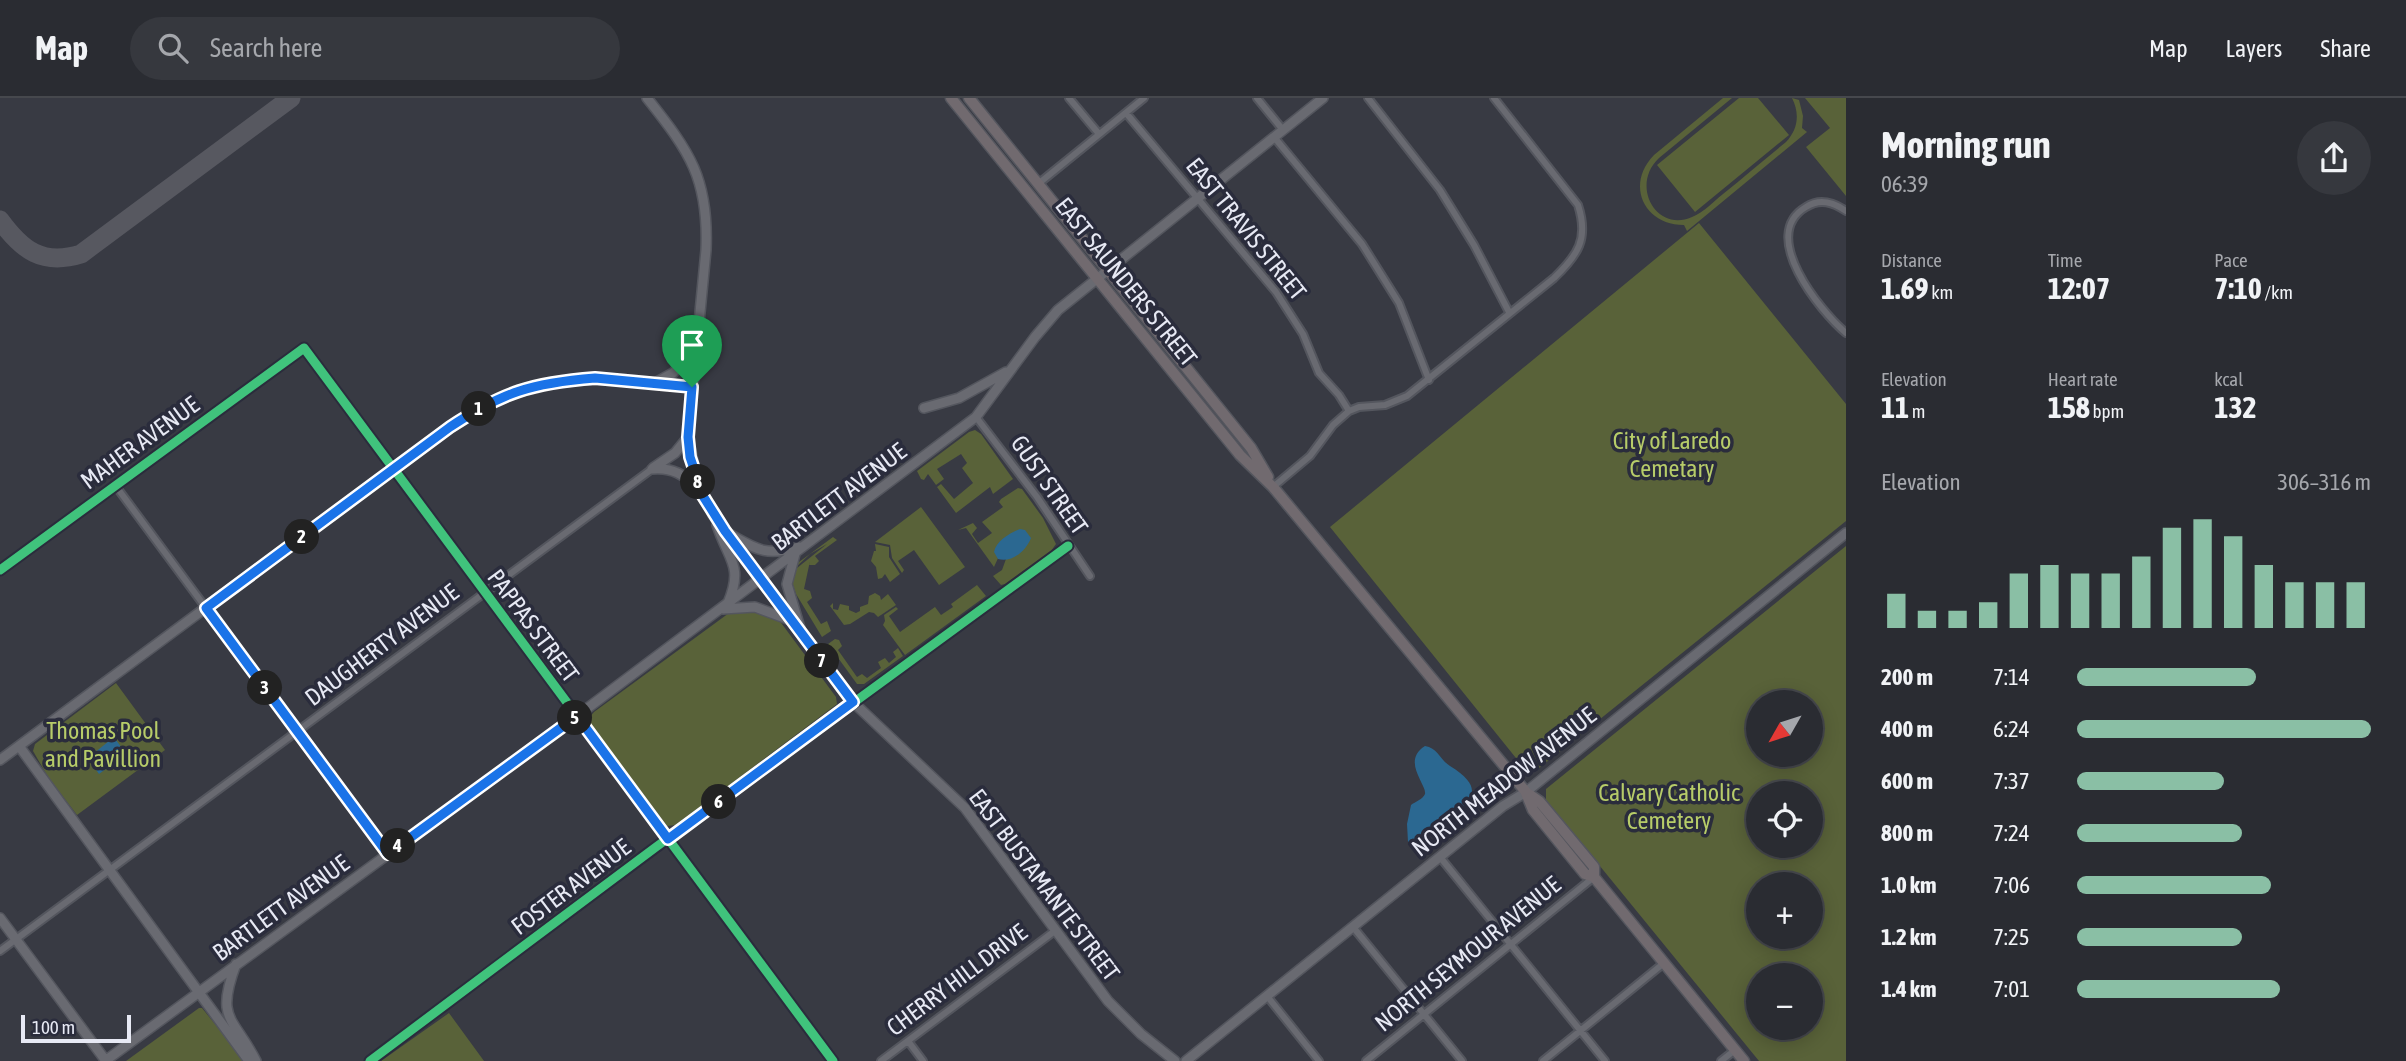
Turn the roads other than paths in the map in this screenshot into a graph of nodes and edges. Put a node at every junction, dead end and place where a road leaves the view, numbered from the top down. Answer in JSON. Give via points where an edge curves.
{"nodes":[{"id":1,"x":647,"y":98,"type":"edge"},
{"id":2,"x":969,"y":98,"type":"edge"},
{"id":3,"x":1069,"y":98,"type":"edge"},
{"id":4,"x":1144,"y":98,"type":"edge"},
{"id":5,"x":1257,"y":98,"type":"edge"},
{"id":6,"x":1323,"y":98,"type":"edge"},
{"id":7,"x":1368,"y":98,"type":"edge"},
{"id":8,"x":1494,"y":98,"type":"edge"},
{"id":9,"x":953,"y":100,"type":"edge"},
{"id":10,"x":1126,"y":113,"type":"junction"},
{"id":11,"x":994,"y":130,"type":"junction"},
{"id":12,"x":1283,"y":130,"type":"junction"},
{"id":13,"x":1098,"y":134,"type":"junction"},
{"id":14,"x":1274,"y":137,"type":"junction"},
{"id":15,"x":1038,"y":184,"type":"junction"},
{"id":16,"x":1199,"y":198,"type":"junction"},
{"id":17,"x":1846,"y":211,"type":"edge"},
{"id":18,"x":1108,"y":271,"type":"junction"},
{"id":19,"x":1097,"y":279,"type":"junction"},
{"id":20,"x":1509,"y":312,"type":"junction"},
{"id":21,"x":1846,"y":333,"type":"edge"},
{"id":22,"x":304,"y":348,"type":"joint"},
{"id":23,"x":696,"y":348,"type":"junction"},
{"id":24,"x":1011,"y":369,"type":"junction"},
{"id":25,"x":1429,"y":380,"type":"junction"},
{"id":26,"x":654,"y":383,"type":"junction"},
{"id":27,"x":692,"y":387,"type":"junction"},
{"id":28,"x":924,"y":408,"type":"dead end"},
{"id":29,"x":1349,"y":411,"type":"junction"},
{"id":30,"x":976,"y":417,"type":"junction"},
{"id":31,"x":688,"y":437,"type":"junction"},
{"id":32,"x":394,"y":469,"type":"junction"},
{"id":33,"x":652,"y":469,"type":"junction"},
{"id":34,"x":115,"y":485,"type":"junction"},
{"id":35,"x":1273,"y":487,"type":"junction"},
{"id":36,"x":701,"y":490,"type":"junction"},
{"id":37,"x":713,"y":515,"type":"junction"},
{"id":38,"x":725,"y":531,"type":"junction"},
{"id":39,"x":1846,"y":533,"type":"edge"},
{"id":40,"x":808,"y":545,"type":"junction"},
{"id":41,"x":1068,"y":546,"type":"junction"},
{"id":42,"x":796,"y":554,"type":"junction"},
{"id":43,"x":0,"y":570,"type":"edge"},
{"id":44,"x":1090,"y":576,"type":"dead end"},
{"id":45,"x":762,"y":579,"type":"junction"},
{"id":46,"x":485,"y":593,"type":"junction"},
{"id":47,"x":724,"y":607,"type":"junction"},
{"id":48,"x":206,"y":608,"type":"junction"},
{"id":49,"x":793,"y":622,"type":"junction"},
{"id":50,"x":801,"y":633,"type":"junction"},
{"id":51,"x":853,"y":702,"type":"junction"},
{"id":52,"x":577,"y":716,"type":"junction"},
{"id":53,"x":297,"y":732,"type":"junction"},
{"id":54,"x":19,"y":746,"type":"junction"},
{"id":55,"x":0,"y":760,"type":"edge"},
{"id":56,"x":1526,"y":792,"type":"junction"},
{"id":57,"x":668,"y":839,"type":"junction"},
{"id":58,"x":388,"y":854,"type":"junction"},
{"id":59,"x":1440,"y":857,"type":"junction"},
{"id":60,"x":109,"y":870,"type":"junction"},
{"id":61,"x":1594,"y":877,"type":"junction"},
{"id":62,"x":0,"y":918,"type":"edge"},
{"id":63,"x":1353,"y":927,"type":"junction"},
{"id":64,"x":1056,"y":930,"type":"junction"},
{"id":65,"x":16,"y":939,"type":"junction"},
{"id":66,"x":1511,"y":944,"type":"junction"},
{"id":67,"x":0,"y":951,"type":"edge"},
{"id":68,"x":1664,"y":963,"type":"junction"},
{"id":69,"x":236,"y":964,"type":"junction"},
{"id":70,"x":198,"y":992,"type":"junction"},
{"id":71,"x":1267,"y":996,"type":"junction"},
{"id":72,"x":1424,"y":1014,"type":"junction"},
{"id":73,"x":1580,"y":1031,"type":"junction"},
{"id":74,"x":908,"y":1041,"type":"junction"},
{"id":75,"x":1735,"y":1050,"type":"junction"},
{"id":76,"x":105,"y":1061,"type":"edge"},
{"id":77,"x":249,"y":1061,"type":"edge"},
{"id":78,"x":256,"y":1061,"type":"edge"},
{"id":79,"x":370,"y":1061,"type":"edge"},
{"id":80,"x":833,"y":1061,"type":"edge"},
{"id":81,"x":881,"y":1061,"type":"edge"},
{"id":82,"x":923,"y":1061,"type":"edge"},
{"id":83,"x":1175,"y":1061,"type":"edge"},
{"id":84,"x":1186,"y":1061,"type":"edge"},
{"id":85,"x":1320,"y":1061,"type":"edge"},
{"id":86,"x":1366,"y":1061,"type":"edge"},
{"id":87,"x":1462,"y":1061,"type":"edge"},
{"id":88,"x":1543,"y":1061,"type":"edge"},
{"id":89,"x":1605,"y":1061,"type":"edge"},
{"id":90,"x":1721,"y":1061,"type":"edge"},
{"id":91,"x":1744,"y":1061,"type":"edge"}],
"edges":[{"from":1,"to":23,"type":"main road","name":"EAST BUSTAMANTE STREET","via":[[691,157],[704,196],[706,250]]},
{"from":2,"to":11,"type":"main road","name":"EAST SAUNDERS STREET"},
{"from":3,"to":13,"type":"street"},
{"from":4,"to":10,"type":"street"},
{"from":5,"to":12,"type":"street"},
{"from":6,"to":12,"type":"main road","name":"BARTLETT AVENUE"},
{"from":7,"to":20,"type":"street","via":[[1440,190]]},
{"from":8,"to":20,"type":"street","via":[[1578,205],[1582,217],[1583,233],[1574,257]]},
{"from":9,"to":11,"type":"main road"},
{"from":9,"to":19,"type":"main road","name":"EAST SAUNDERS STREET"},
{"from":10,"to":13,"type":"street"},
{"from":10,"to":16,"type":"street","name":"EAST TRAVIS STREET"},
{"from":11,"to":15,"type":"main road","name":"EAST SAUNDERS STREET"},
{"from":12,"to":14,"type":"main road","name":"BARTLETT AVENUE"},
{"from":13,"to":15,"type":"street"},
{"from":14,"to":16,"type":"main road","name":"BARTLETT AVENUE"},
{"from":14,"to":25,"type":"street","via":[[1362,244],[1399,303]]},
{"from":15,"to":18,"type":"main road","name":"EAST SAUNDERS STREET"},
{"from":16,"to":18,"type":"main road","name":"BARTLETT AVENUE"},
{"from":16,"to":29,"type":"street","name":"EAST TRAVIS STREET","via":[[1276,292],[1303,334],[1319,373]]},
{"from":17,"to":21,"type":"street","via":[[1829,202],[1806,206],[1793,218],[1787,236],[1791,255],[1813,296]]},
{"from":18,"to":19,"type":"main road","name":"BARTLETT AVENUE"},
{"from":18,"to":35,"type":"main road","name":"EAST SAUNDERS STREET","via":[[1251,448]]},
{"from":19,"to":24,"type":"main road","name":"BARTLETT AVENUE","via":[[1058,310]]},
{"from":19,"to":35,"type":"main road","name":"EAST SAUNDERS STREET","via":[[1240,455]]},
{"from":20,"to":25,"type":"street"},
{"from":22,"to":32,"type":"street","name":"PAPPAS STREET"},
{"from":22,"to":34,"type":"street","name":"MAHER AVENUE"},
{"from":23,"to":26,"type":"main road","via":[[673,373]]},
{"from":23,"to":27,"type":"main road","name":"EAST BUSTAMANTE STREET"},
{"from":24,"to":28,"type":"main road","via":[[965,395]]},
{"from":24,"to":30,"type":"main road","name":"BARTLETT AVENUE"},
{"from":25,"to":29,"type":"street","via":[[1397,402]]},
{"from":26,"to":27,"type":"main road"},
{"from":26,"to":32,"type":"main road","via":[[595,378],[535,385],[487,404]]},
{"from":27,"to":31,"type":"main road","name":"EAST BUSTAMANTE STREET"},
{"from":29,"to":35,"type":"street","via":[[1310,456]]},
{"from":30,"to":40,"type":"main road","name":"BARTLETT AVENUE"},
{"from":30,"to":41,"type":"street","name":"GUST STREET"},
{"from":31,"to":33,"type":"main road"},
{"from":31,"to":36,"type":"main road","name":"EAST BUSTAMANTE STREET"},
{"from":32,"to":46,"type":"street","name":"PAPPAS STREET"},
{"from":32,"to":48,"type":"main road"},
{"from":33,"to":36,"type":"main road","via":[[676,470]]},
{"from":33,"to":46,"type":"street","name":"DAUGHERTY AVENUE"},
{"from":34,"to":43,"type":"street","name":"MAHER AVENUE"},
{"from":34,"to":48,"type":"street"},
{"from":35,"to":56,"type":"main road","name":"EAST SAUNDERS STREET"},
{"from":36,"to":37,"type":"main road","name":"EAST BUSTAMANTE STREET"},
{"from":37,"to":38,"type":"main road","name":"EAST BUSTAMANTE STREET"},
{"from":37,"to":47,"type":"main road","via":[[735,571],[735,586]]},
{"from":38,"to":40,"type":"main road","via":[[766,552]]},
{"from":38,"to":45,"type":"main road","name":"EAST BUSTAMANTE STREET"},
{"from":39,"to":56,"type":"main road","name":"NORTH MEADOW AVENUE"},
{"from":40,"to":42,"type":"main road","name":"BARTLETT AVENUE"},
{"from":41,"to":44,"type":"street","name":"GUST STREET"},
{"from":41,"to":51,"type":"street","name":"FOSTER AVENUE"},
{"from":42,"to":45,"type":"main road","name":"BARTLETT AVENUE"},
{"from":42,"to":50,"type":"main road","via":[[787,584]]},
{"from":45,"to":47,"type":"main road","name":"BARTLETT AVENUE"},
{"from":45,"to":49,"type":"main road","name":"EAST BUSTAMANTE STREET"},
{"from":46,"to":52,"type":"street","name":"PAPPAS STREET"},
{"from":46,"to":53,"type":"street","name":"DAUGHERTY AVENUE"},
{"from":47,"to":49,"type":"main road","via":[[759,607]]},
{"from":47,"to":52,"type":"main road","name":"BARTLETT AVENUE"},
{"from":48,"to":53,"type":"street"},
{"from":48,"to":54,"type":"main road"},
{"from":49,"to":50,"type":"main road","name":"EAST BUSTAMANTE STREET"},
{"from":50,"to":51,"type":"main road","name":"EAST BUSTAMANTE STREET"},
{"from":51,"to":57,"type":"street","name":"FOSTER AVENUE"},
{"from":51,"to":64,"type":"main road","name":"EAST BUSTAMANTE STREET","via":[[965,808]]},
{"from":52,"to":57,"type":"street","name":"PAPPAS STREET"},
{"from":52,"to":58,"type":"main road","name":"BARTLETT AVENUE"},
{"from":53,"to":58,"type":"street"},
{"from":53,"to":60,"type":"street","name":"DAUGHERTY AVENUE"},
{"from":54,"to":55,"type":"main road"},
{"from":54,"to":60,"type":"main road"},
{"from":56,"to":59,"type":"main road","name":"NORTH MEADOW AVENUE"},
{"from":56,"to":61,"type":"main road","name":"EAST SAUNDERS STREET","via":[[1533,810],[1585,874]]},
{"from":57,"to":79,"type":"street","name":"FOSTER AVENUE"},
{"from":57,"to":80,"type":"street","name":"PAPPAS STREET"},
{"from":58,"to":69,"type":"main road","name":"BARTLETT AVENUE"},
{"from":59,"to":63,"type":"main road","name":"NORTH MEADOW AVENUE"},
{"from":59,"to":66,"type":"street"},
{"from":60,"to":65,"type":"street","name":"DAUGHERTY AVENUE"},
{"from":60,"to":70,"type":"main road"},
{"from":61,"to":66,"type":"street","name":"NORTH SEYMOUR AVENUE"},
{"from":61,"to":68,"type":"main road","name":"EAST SAUNDERS STREET"},
{"from":62,"to":65,"type":"main road"},
{"from":63,"to":71,"type":"main road","name":"NORTH MEADOW AVENUE"},
{"from":63,"to":72,"type":"street"},
{"from":64,"to":74,"type":"street","name":"CHERRY HILL DRIVE"},
{"from":64,"to":83,"type":"main road","name":"EAST BUSTAMANTE STREET","via":[[1123,1017]]},
{"from":65,"to":67,"type":"street","name":"DAUGHERTY AVENUE"},
{"from":65,"to":76,"type":"main road"},
{"from":66,"to":72,"type":"street","name":"NORTH SEYMOUR AVENUE"},
{"from":66,"to":73,"type":"street"},
{"from":68,"to":73,"type":"street"},
{"from":68,"to":75,"type":"main road","name":"EAST SAUNDERS STREET"},
{"from":69,"to":70,"type":"main road","name":"BARTLETT AVENUE"},
{"from":69,"to":78,"type":"main road","via":[[227,1012]]},
{"from":70,"to":76,"type":"main road","name":"BARTLETT AVENUE"},
{"from":70,"to":77,"type":"main road"},
{"from":71,"to":84,"type":"main road","name":"NORTH MEADOW AVENUE"},
{"from":71,"to":85,"type":"street"},
{"from":72,"to":86,"type":"street","name":"NORTH SEYMOUR AVENUE"},
{"from":72,"to":87,"type":"street"},
{"from":73,"to":88,"type":"street"},
{"from":73,"to":89,"type":"street"},
{"from":74,"to":81,"type":"street","name":"CHERRY HILL DRIVE"},
{"from":74,"to":82,"type":"street"},
{"from":75,"to":90,"type":"street"},
{"from":75,"to":91,"type":"main road","name":"EAST SAUNDERS STREET"}]}
